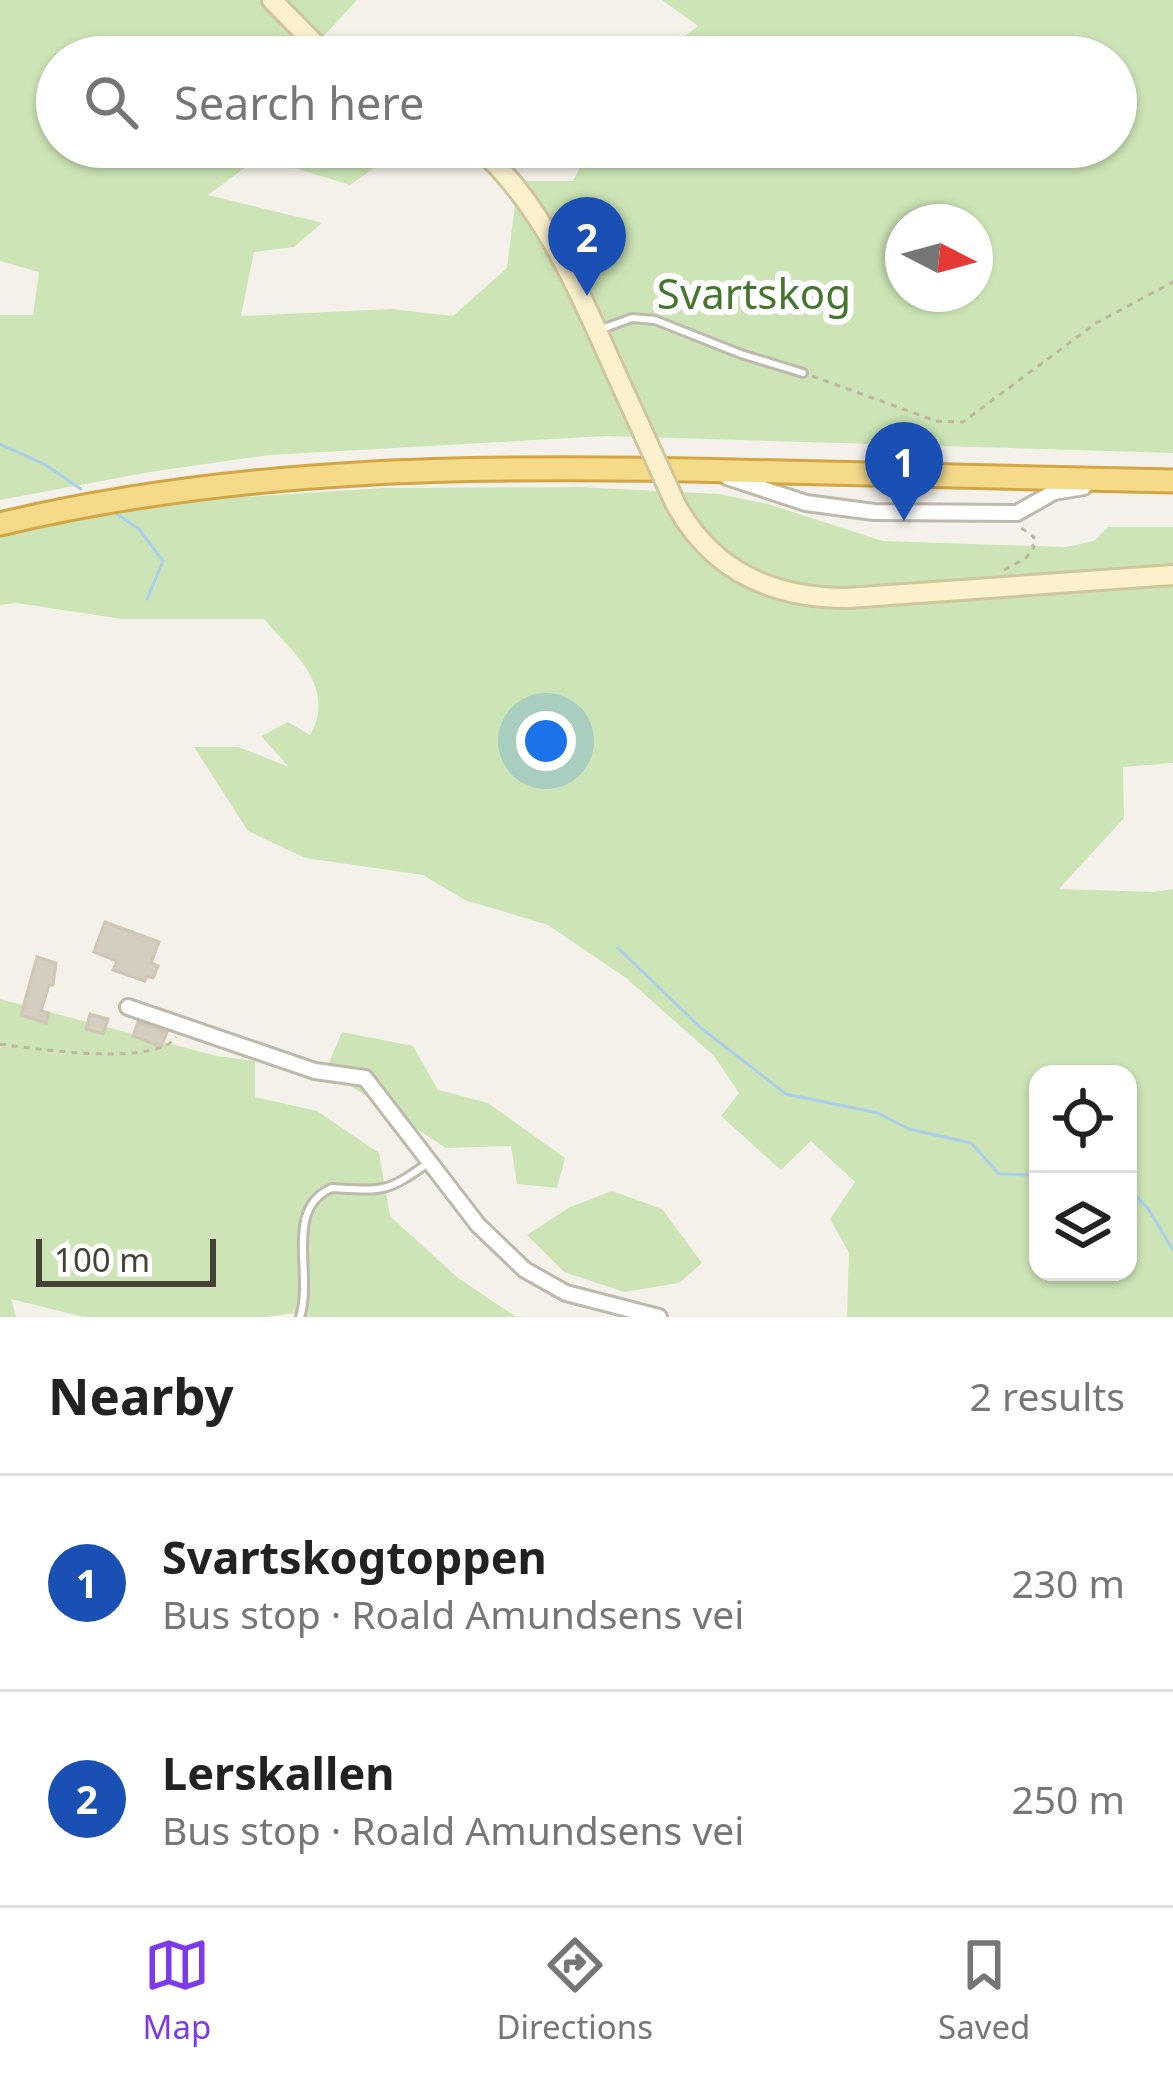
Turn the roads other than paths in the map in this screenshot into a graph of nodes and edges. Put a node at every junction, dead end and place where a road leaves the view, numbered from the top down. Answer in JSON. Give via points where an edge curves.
{"nodes":[{"id":1,"x":272,"y":0,"type":"edge"},
{"id":2,"x":307,"y":36,"type":"edge"},
{"id":3,"x":497,"y":168,"type":"edge"},
{"id":4,"x":596,"y":332,"type":"junction"},
{"id":5,"x":803,"y":373,"type":"road end"},
{"id":6,"x":705,"y":470,"type":"junction"},
{"id":7,"x":1173,"y":470,"type":"edge"},
{"id":8,"x":1138,"y":480,"type":"junction"},
{"id":9,"x":1173,"y":481,"type":"edge"},
{"id":10,"x":0,"y":514,"type":"edge"},
{"id":11,"x":0,"y":524,"type":"edge"},
{"id":12,"x":1173,"y":575,"type":"edge"},
{"id":13,"x":128,"y":1007,"type":"dead end"},
{"id":14,"x":431,"y":1161,"type":"junction"},
{"id":15,"x":300,"y":1317,"type":"edge"},
{"id":16,"x":659,"y":1317,"type":"edge"}],
"edges":[{"from":1,"to":2,"type":"main road"},
{"from":3,"to":4,"type":"main road","via":[[542,226]]},
{"from":4,"to":5,"type":"lane","via":[[632,318],[655,320]]},
{"from":4,"to":12,"type":"main road","bridge":true,"via":[[695,536],[762,586],[847,598]]},
{"from":6,"to":8,"type":"highway"},
{"from":6,"to":8,"type":"street","via":[[837,509],[1006,514],[1054,492]]},
{"from":6,"to":11,"type":"highway","via":[[325,474],[148,493]]},
{"from":7,"to":10,"type":"highway","via":[[399,460],[202,475]]},
{"from":8,"to":9,"type":"highway"},
{"from":13,"to":14,"type":"street","via":[[315,1071],[365,1078]]},
{"from":14,"to":15,"type":"lane","via":[[385,1189],[332,1188],[310,1202]]},
{"from":14,"to":16,"type":"street","via":[[478,1225],[525,1270],[566,1293]]}]}
